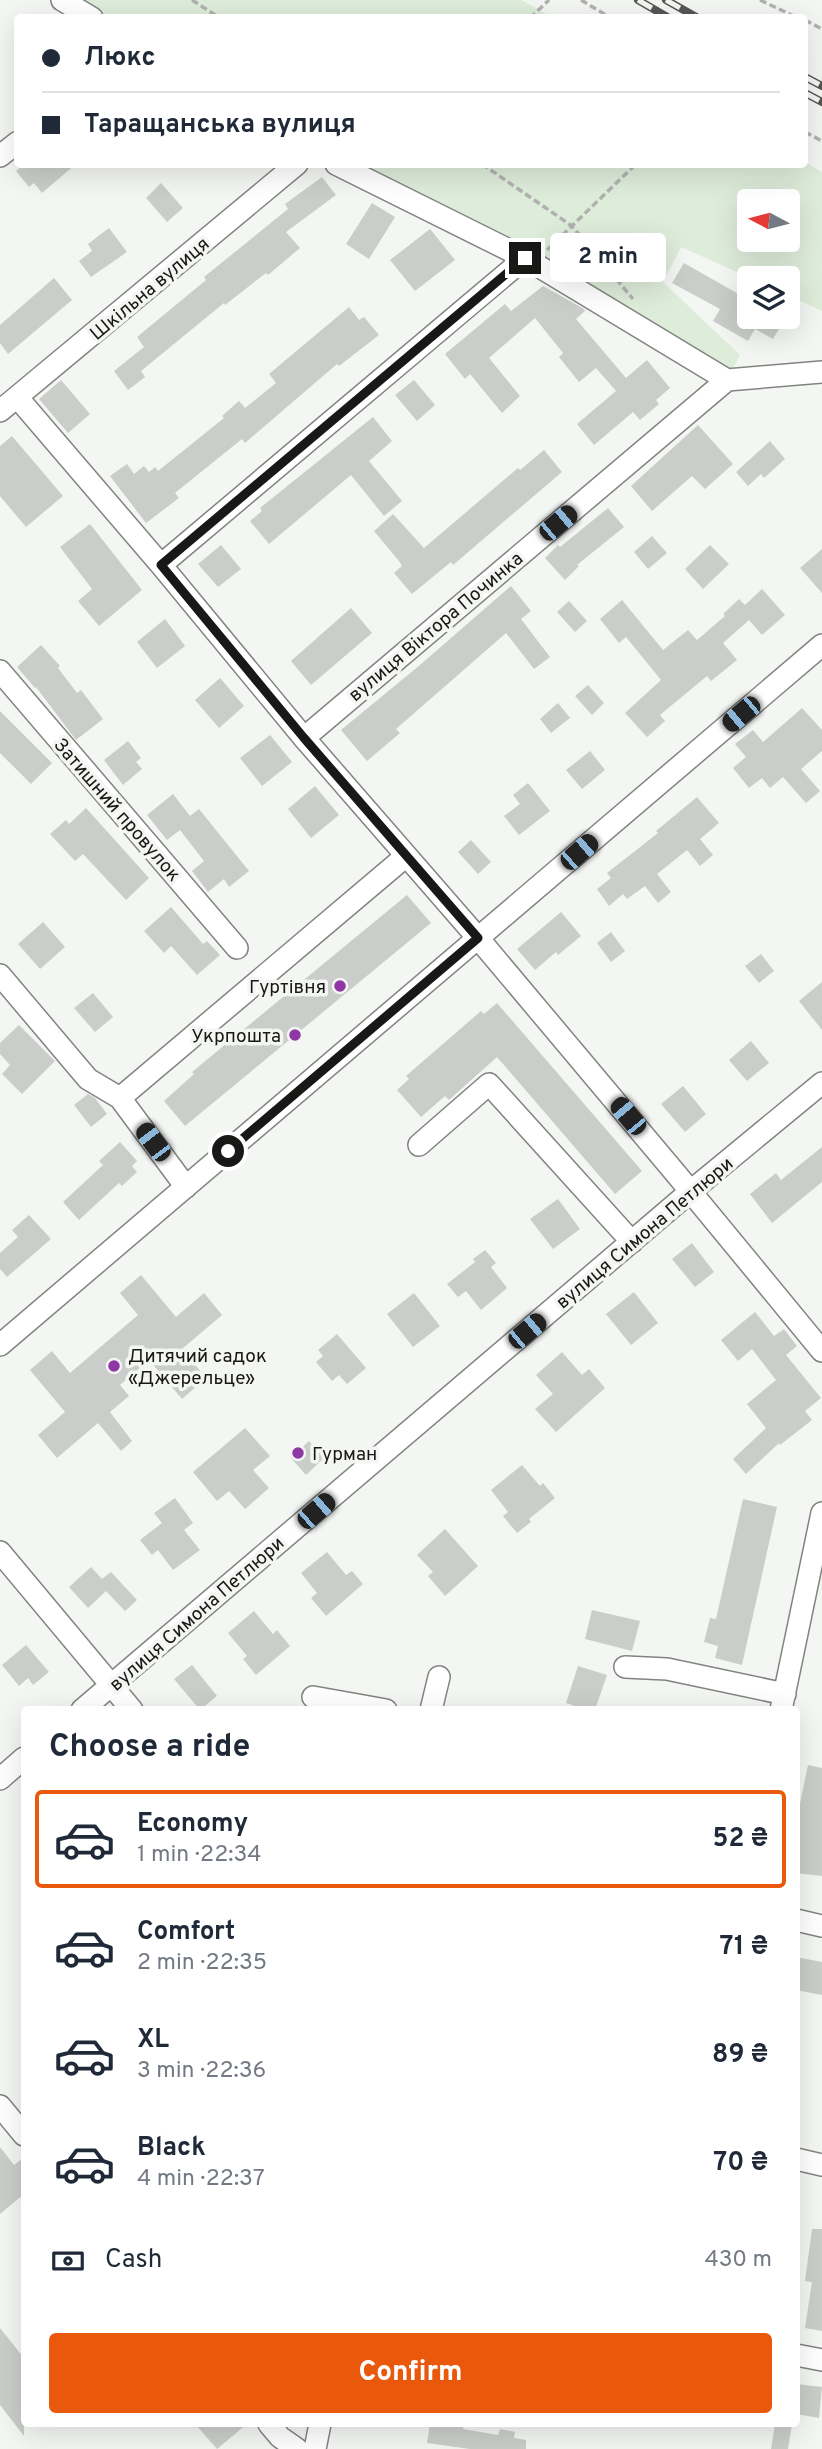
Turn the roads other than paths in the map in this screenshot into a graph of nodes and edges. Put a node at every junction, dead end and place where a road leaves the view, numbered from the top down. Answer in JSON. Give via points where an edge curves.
{"nodes":[{"id":1,"x":62,"y":0,"type":"edge"},
{"id":2,"x":85,"y":14,"type":"edge"},
{"id":3,"x":14,"y":145,"type":"edge"},
{"id":4,"x":0,"y":156,"type":"edge"},
{"id":5,"x":293,"y":168,"type":"edge"},
{"id":6,"x":344,"y":168,"type":"edge"},
{"id":7,"x":529,"y":261,"type":"junction"},
{"id":8,"x":822,"y":372,"type":"edge"},
{"id":9,"x":727,"y":380,"type":"junction"},
{"id":10,"x":17,"y":397,"type":"junction"},
{"id":11,"x":0,"y":411,"type":"edge"},
{"id":12,"x":161,"y":565,"type":"junction"},
{"id":13,"x":822,"y":645,"type":"edge"},
{"id":14,"x":0,"y":671,"type":"edge"},
{"id":15,"x":304,"y":738,"type":"junction"},
{"id":16,"x":406,"y":856,"type":"junction"},
{"id":17,"x":478,"y":938,"type":"junction"},
{"id":18,"x":237,"y":948,"type":"dead end"},
{"id":19,"x":0,"y":975,"type":"edge"},
{"id":20,"x":822,"y":1083,"type":"edge"},
{"id":21,"x":120,"y":1098,"type":"junction"},
{"id":22,"x":419,"y":1145,"type":"dead end"},
{"id":23,"x":186,"y":1187,"type":"junction"},
{"id":24,"x":691,"y":1191,"type":"junction"},
{"id":25,"x":632,"y":1242,"type":"junction"},
{"id":26,"x":0,"y":1345,"type":"edge"},
{"id":27,"x":822,"y":1351,"type":"edge"},
{"id":28,"x":822,"y":1513,"type":"edge"},
{"id":29,"x":0,"y":1552,"type":"edge"},
{"id":30,"x":625,"y":1667,"type":"dead end"},
{"id":31,"x":439,"y":1677,"type":"dead end"},
{"id":32,"x":112,"y":1686,"type":"junction"},
{"id":33,"x":313,"y":1697,"type":"dead end"},
{"id":34,"x":783,"y":1702,"type":"edge"},
{"id":35,"x":87,"y":1706,"type":"edge"},
{"id":36,"x":129,"y":1706,"type":"edge"},
{"id":37,"x":364,"y":1706,"type":"edge"},
{"id":38,"x":433,"y":1706,"type":"edge"},
{"id":39,"x":21,"y":1761,"type":"edge"},
{"id":40,"x":0,"y":1779,"type":"edge"},
{"id":41,"x":800,"y":1921,"type":"edge"},
{"id":42,"x":822,"y":1926,"type":"edge"},
{"id":43,"x":0,"y":2106,"type":"edge"},
{"id":44,"x":21,"y":2131,"type":"edge"},
{"id":45,"x":800,"y":2160,"type":"edge"},
{"id":46,"x":822,"y":2165,"type":"edge"},
{"id":47,"x":800,"y":2356,"type":"edge"},
{"id":48,"x":822,"y":2360,"type":"edge"},
{"id":49,"x":272,"y":2427,"type":"edge"},
{"id":50,"x":319,"y":2427,"type":"edge"},
{"id":51,"x":297,"y":2449,"type":"edge"},
{"id":52,"x":315,"y":2449,"type":"edge"}],
"edges":[{"from":1,"to":2,"type":"street"},
{"from":3,"to":4,"type":"street"},
{"from":5,"to":10,"type":"street","name":"Шкільна вулиця"},
{"from":6,"to":7,"type":"street"},
{"from":7,"to":9,"type":"street"},
{"from":7,"to":12,"type":"street"},
{"from":8,"to":9,"type":"street"},
{"from":9,"to":15,"type":"street","name":"вулиця Віктора Починка"},
{"from":10,"to":11,"type":"street","name":"Шкільна вулиця"},
{"from":10,"to":12,"type":"street"},
{"from":12,"to":15,"type":"street"},
{"from":13,"to":17,"type":"street"},
{"from":14,"to":18,"type":"street","name":"Затишний провулок"},
{"from":15,"to":16,"type":"street"},
{"from":16,"to":17,"type":"street"},
{"from":16,"to":21,"type":"street"},
{"from":17,"to":23,"type":"street"},
{"from":17,"to":24,"type":"street"},
{"from":19,"to":21,"type":"street","via":[[88,1079]]},
{"from":20,"to":24,"type":"street","name":"вулиця Симона Петлюри"},
{"from":21,"to":23,"type":"street"},
{"from":22,"to":25,"type":"street","via":[[489,1084]]},
{"from":23,"to":26,"type":"street"},
{"from":24,"to":25,"type":"street","name":"вулиця Симона Петлюри"},
{"from":24,"to":27,"type":"street"},
{"from":25,"to":32,"type":"street","name":"вулиця Симона Петлюри"},
{"from":28,"to":34,"type":"street"},
{"from":29,"to":32,"type":"street"},
{"from":30,"to":34,"type":"street","via":[[667,1669]]},
{"from":31,"to":38,"type":"street"},
{"from":32,"to":35,"type":"street","name":"вулиця Симона Петлюри"},
{"from":32,"to":36,"type":"street"},
{"from":33,"to":37,"type":"street"},
{"from":39,"to":40,"type":"street"},
{"from":41,"to":42,"type":"street"},
{"from":43,"to":44,"type":"street"},
{"from":45,"to":46,"type":"street"},
{"from":47,"to":48,"type":"street"},
{"from":49,"to":51,"type":"street"},
{"from":50,"to":52,"type":"street"}]}
